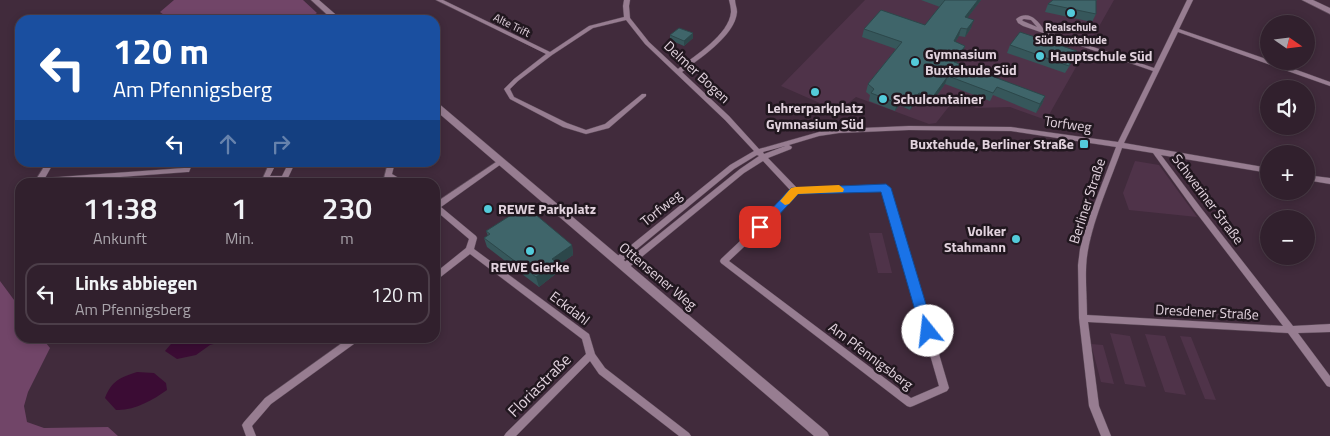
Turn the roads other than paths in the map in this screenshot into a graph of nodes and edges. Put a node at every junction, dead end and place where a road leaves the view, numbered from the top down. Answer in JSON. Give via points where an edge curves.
{"nodes":[{"id":1,"x":315,"y":0,"type":"edge"},
{"id":2,"x":439,"y":0,"type":"edge"},
{"id":3,"x":627,"y":0,"type":"edge"},
{"id":4,"x":732,"y":0,"type":"edge"},
{"id":5,"x":1190,"y":0,"type":"edge"},
{"id":6,"x":1306,"y":0,"type":"edge"},
{"id":7,"x":1330,"y":11,"type":"edge"},
{"id":8,"x":332,"y":15,"type":"edge"},
{"id":9,"x":627,"y":18,"type":"junction"},
{"id":10,"x":1175,"y":30,"type":"junction"},
{"id":11,"x":1042,"y":31,"type":"dead end"},
{"id":12,"x":550,"y":54,"type":"junction"},
{"id":13,"x":1156,"y":70,"type":"junction"},
{"id":14,"x":680,"y":71,"type":"junction"},
{"id":15,"x":1330,"y":84,"type":"edge"},
{"id":16,"x":644,"y":95,"type":"dead end"},
{"id":17,"x":440,"y":109,"type":"edge"},
{"id":18,"x":1120,"y":145,"type":"junction"},
{"id":19,"x":1155,"y":151,"type":"junction"},
{"id":20,"x":761,"y":154,"type":"junction"},
{"id":21,"x":501,"y":162,"type":"junction"},
{"id":22,"x":48,"y":167,"type":"edge"},
{"id":23,"x":166,"y":167,"type":"edge"},
{"id":24,"x":184,"y":167,"type":"edge"},
{"id":25,"x":1260,"y":169,"type":"edge"},
{"id":26,"x":164,"y":172,"type":"junction"},
{"id":27,"x":41,"y":178,"type":"edge"},
{"id":28,"x":89,"y":178,"type":"edge"},
{"id":29,"x":1315,"y":178,"type":"edge"},
{"id":30,"x":1330,"y":181,"type":"edge"},
{"id":31,"x":795,"y":191,"type":"junction"},
{"id":32,"x":440,"y":204,"type":"edge"},
{"id":33,"x":440,"y":211,"type":"edge"},
{"id":34,"x":470,"y":250,"type":"junction"},
{"id":35,"x":621,"y":264,"type":"junction"},
{"id":36,"x":440,"y":273,"type":"edge"},
{"id":37,"x":1083,"y":318,"type":"junction"},
{"id":38,"x":1330,"y":328,"type":"edge"},
{"id":39,"x":1292,"y":330,"type":"junction"},
{"id":40,"x":348,"y":343,"type":"edge"},
{"id":41,"x":591,"y":355,"type":"junction"},
{"id":42,"x":1330,"y":382,"type":"edge"},
{"id":43,"x":251,"y":436,"type":"edge"},
{"id":44,"x":509,"y":436,"type":"edge"},
{"id":45,"x":686,"y":436,"type":"edge"},
{"id":46,"x":823,"y":436,"type":"edge"},
{"id":47,"x":1106,"y":436,"type":"edge"}],
"edges":[{"from":1,"to":8,"type":"street"},
{"from":2,"to":12,"type":"street","name":"Alte Trift"},
{"from":3,"to":9,"type":"street"},
{"from":4,"to":14,"type":"street","via":[[734,20],[729,30]]},
{"from":5,"to":10,"type":"street","name":"Berliner Straße"},
{"from":6,"to":7,"type":"main road"},
{"from":9,"to":12,"type":"street","via":[[591,27]]},
{"from":9,"to":14,"type":"street","name":"Delmer Bogen","via":[[647,42]]},
{"from":10,"to":13,"type":"street","name":"Berliner Straße"},
{"from":10,"to":15,"type":"street"},
{"from":11,"to":13,"type":"street"},
{"from":12,"to":16,"type":"street","via":[[507,89],[512,98],[565,125],[586,132],[607,126]]},
{"from":13,"to":18,"type":"street","name":"Berliner Straße"},
{"from":14,"to":20,"type":"street","name":"Delmer Bogen"},
{"from":17,"to":21,"type":"street","name":"Ottensener Weg"},
{"from":18,"to":19,"type":"street","name":"Torfweg"},
{"from":18,"to":20,"type":"street","name":"Torfweg","via":[[1011,129],[909,128],[861,130]]},
{"from":18,"to":37,"type":"street","name":"Berliner Straße","via":[[1084,249]]},
{"from":19,"to":25,"type":"street","name":"Torfweg"},
{"from":19,"to":39,"type":"street","name":"Schweriner Straße"},
{"from":20,"to":31,"type":"street"},
{"from":20,"to":35,"type":"street","name":"Torfweg"},
{"from":21,"to":32,"type":"street"},
{"from":21,"to":35,"type":"street","name":"Ottensener Weg"},
{"from":22,"to":27,"type":"street"},
{"from":23,"to":26,"type":"street"},
{"from":24,"to":26,"type":"street"},
{"from":26,"to":28,"type":"street"},
{"from":29,"to":30,"type":"street"},
{"from":31,"to":31,"type":"street","name":"Am Pfennigsberg","via":[[724,261],[910,403],[944,388],[886,188]]},
{"from":33,"to":34,"type":"street","via":[[473,238]]},
{"from":34,"to":36,"type":"street"},
{"from":34,"to":41,"type":"street","name":"Eckdahl","via":[[586,337]]},
{"from":35,"to":46,"type":"street","name":"Ottensener Weg"},
{"from":37,"to":39,"type":"street","name":"Dresdener Straße"},
{"from":37,"to":47,"type":"street","name":"Berliner Straße","via":[[1094,406]]},
{"from":38,"to":39,"type":"street","name":"Dresdener Straße"},
{"from":39,"to":42,"type":"street","name":"Schweriner Straße"},
{"from":40,"to":43,"type":"street","via":[[268,401],[247,425]]},
{"from":41,"to":44,"type":"street","name":"Floriastraße"},
{"from":41,"to":45,"type":"street","name":"Eckdahl","via":[[602,370]]}]}
